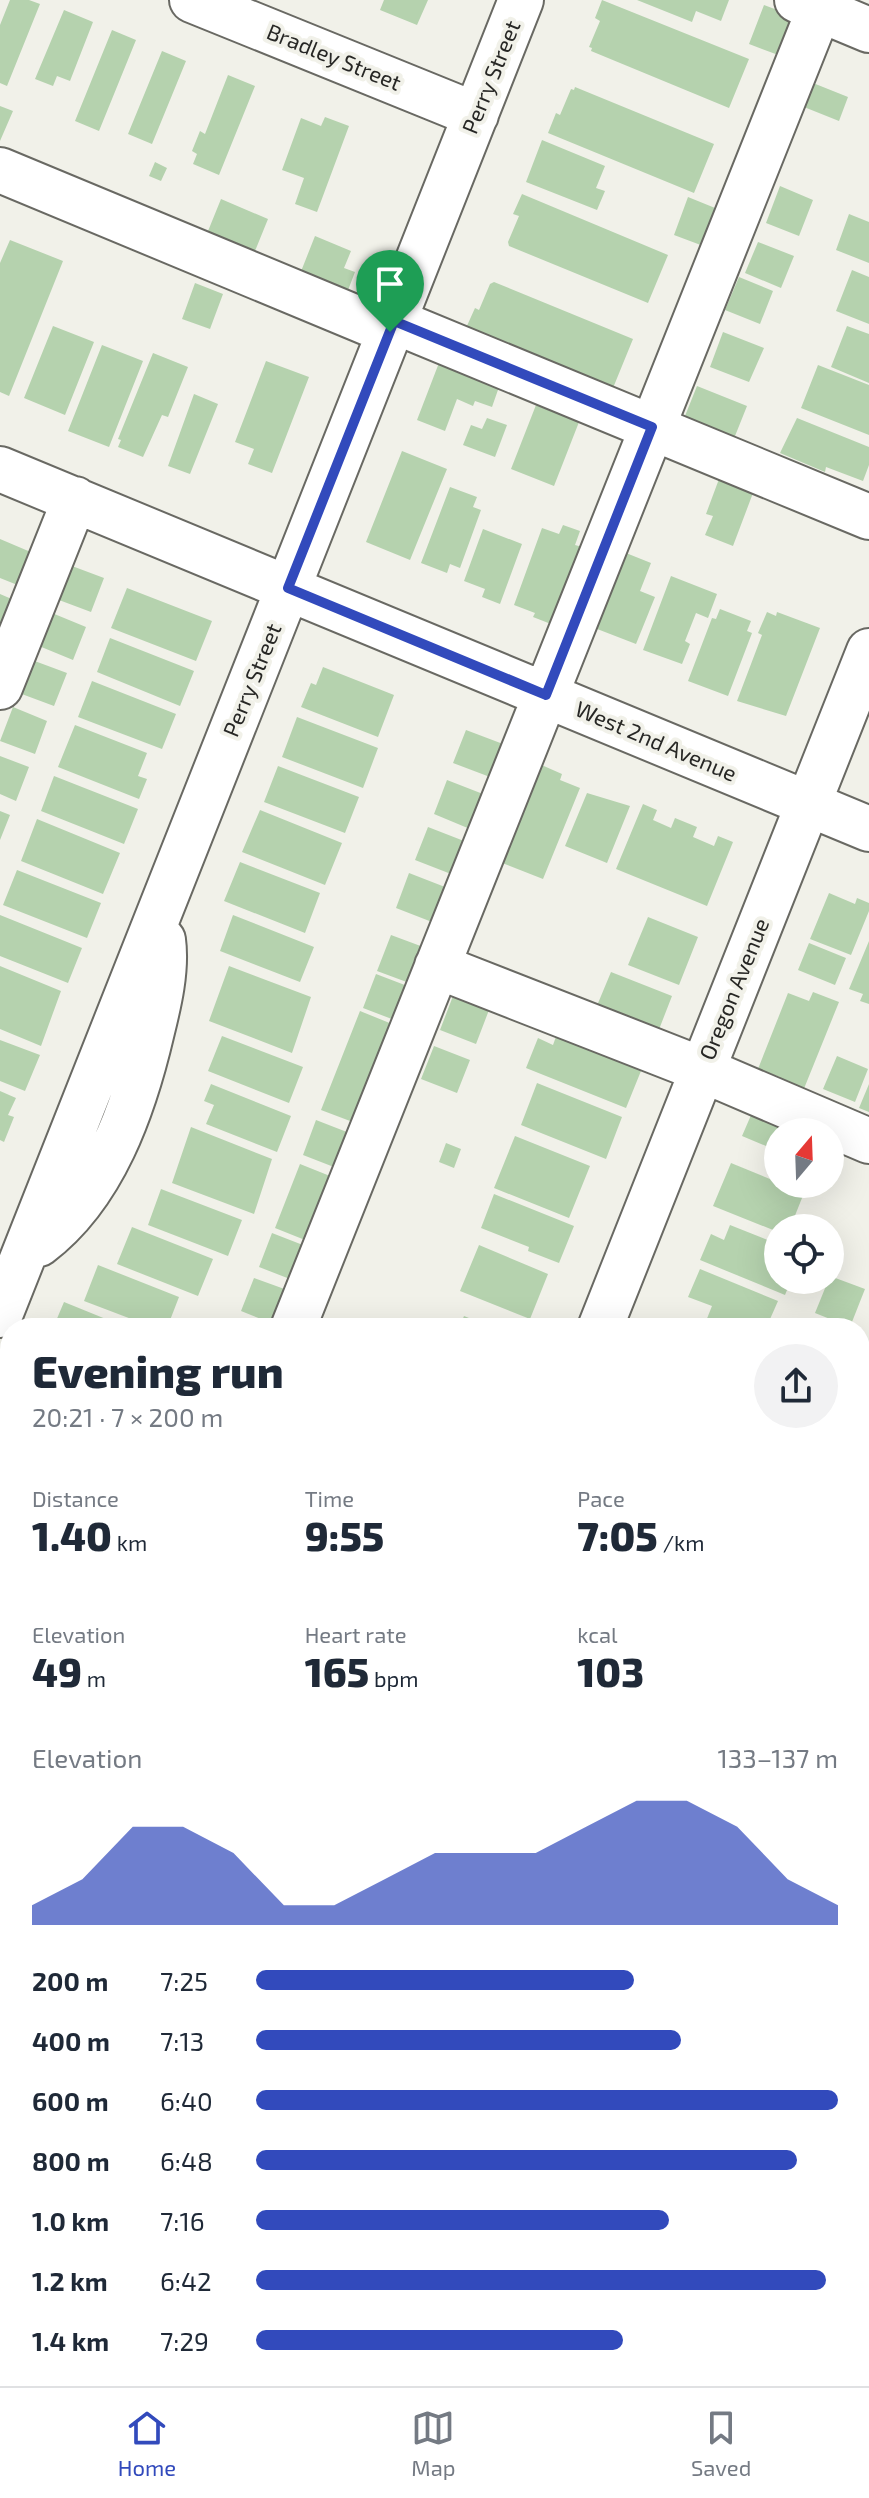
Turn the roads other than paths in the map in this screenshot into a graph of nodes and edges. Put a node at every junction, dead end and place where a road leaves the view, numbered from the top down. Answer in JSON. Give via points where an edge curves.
{"nodes":[{"id":1,"x":192,"y":0,"type":"edge"},
{"id":2,"x":521,"y":0,"type":"edge"},
{"id":3,"x":813,"y":3,"type":"edge"},
{"id":4,"x":869,"y":30,"type":"edge"},
{"id":5,"x":476,"y":115,"type":"junction"},
{"id":6,"x":0,"y":170,"type":"edge"},
{"id":7,"x":392,"y":326,"type":"junction"},
{"id":8,"x":652,"y":427,"type":"junction"},
{"id":9,"x":0,"y":469,"type":"edge"},
{"id":10,"x":75,"y":499,"type":"junction"},
{"id":11,"x":869,"y":517,"type":"edge"},
{"id":12,"x":288,"y":588,"type":"junction"},
{"id":13,"x":869,"y":651,"type":"edge"},
{"id":14,"x":0,"y":687,"type":"edge"},
{"id":15,"x":546,"y":695,"type":"junction"},
{"id":16,"x":808,"y":804,"type":"junction"},
{"id":17,"x":869,"y":829,"type":"edge"},
{"id":18,"x":437,"y":966,"type":"junction"},
{"id":19,"x":703,"y":1070,"type":"junction"},
{"id":20,"x":869,"y":1141,"type":"edge"},
{"id":21,"x":0,"y":1315,"type":"edge"},
{"id":22,"x":297,"y":1318,"type":"edge"},
{"id":23,"x":604,"y":1318,"type":"edge"}],
"edges":[{"from":1,"to":5,"type":"street","name":"Bradley Street"},
{"from":2,"to":5,"type":"street","name":"Perry Street"},
{"from":3,"to":4,"type":"street"},
{"from":3,"to":8,"type":"street"},
{"from":5,"to":7,"type":"street","name":"Perry Street"},
{"from":6,"to":7,"type":"street"},
{"from":7,"to":8,"type":"street"},
{"from":7,"to":12,"type":"street","name":"Perry Street"},
{"from":8,"to":11,"type":"street"},
{"from":8,"to":15,"type":"street"},
{"from":9,"to":10,"type":"street","name":"West 2nd Avenue"},
{"from":10,"to":12,"type":"street","name":"West 2nd Avenue"},
{"from":10,"to":14,"type":"street"},
{"from":12,"to":15,"type":"street","name":"West 2nd Avenue"},
{"from":12,"to":21,"type":"street","name":"Perry Street","via":[[159,913],[164,952],[158,1008],[123,1128],[59,1229],[24,1256]]},
{"from":13,"to":16,"type":"street","name":"Oregon Avenue"},
{"from":15,"to":16,"type":"street","name":"West 2nd Avenue"},
{"from":15,"to":18,"type":"street"},
{"from":16,"to":17,"type":"street","name":"West 2nd Avenue"},
{"from":16,"to":19,"type":"street","name":"Oregon Avenue"},
{"from":18,"to":19,"type":"street"},
{"from":18,"to":22,"type":"street"},
{"from":19,"to":20,"type":"street"},
{"from":19,"to":23,"type":"street","name":"Oregon Avenue"}]}
